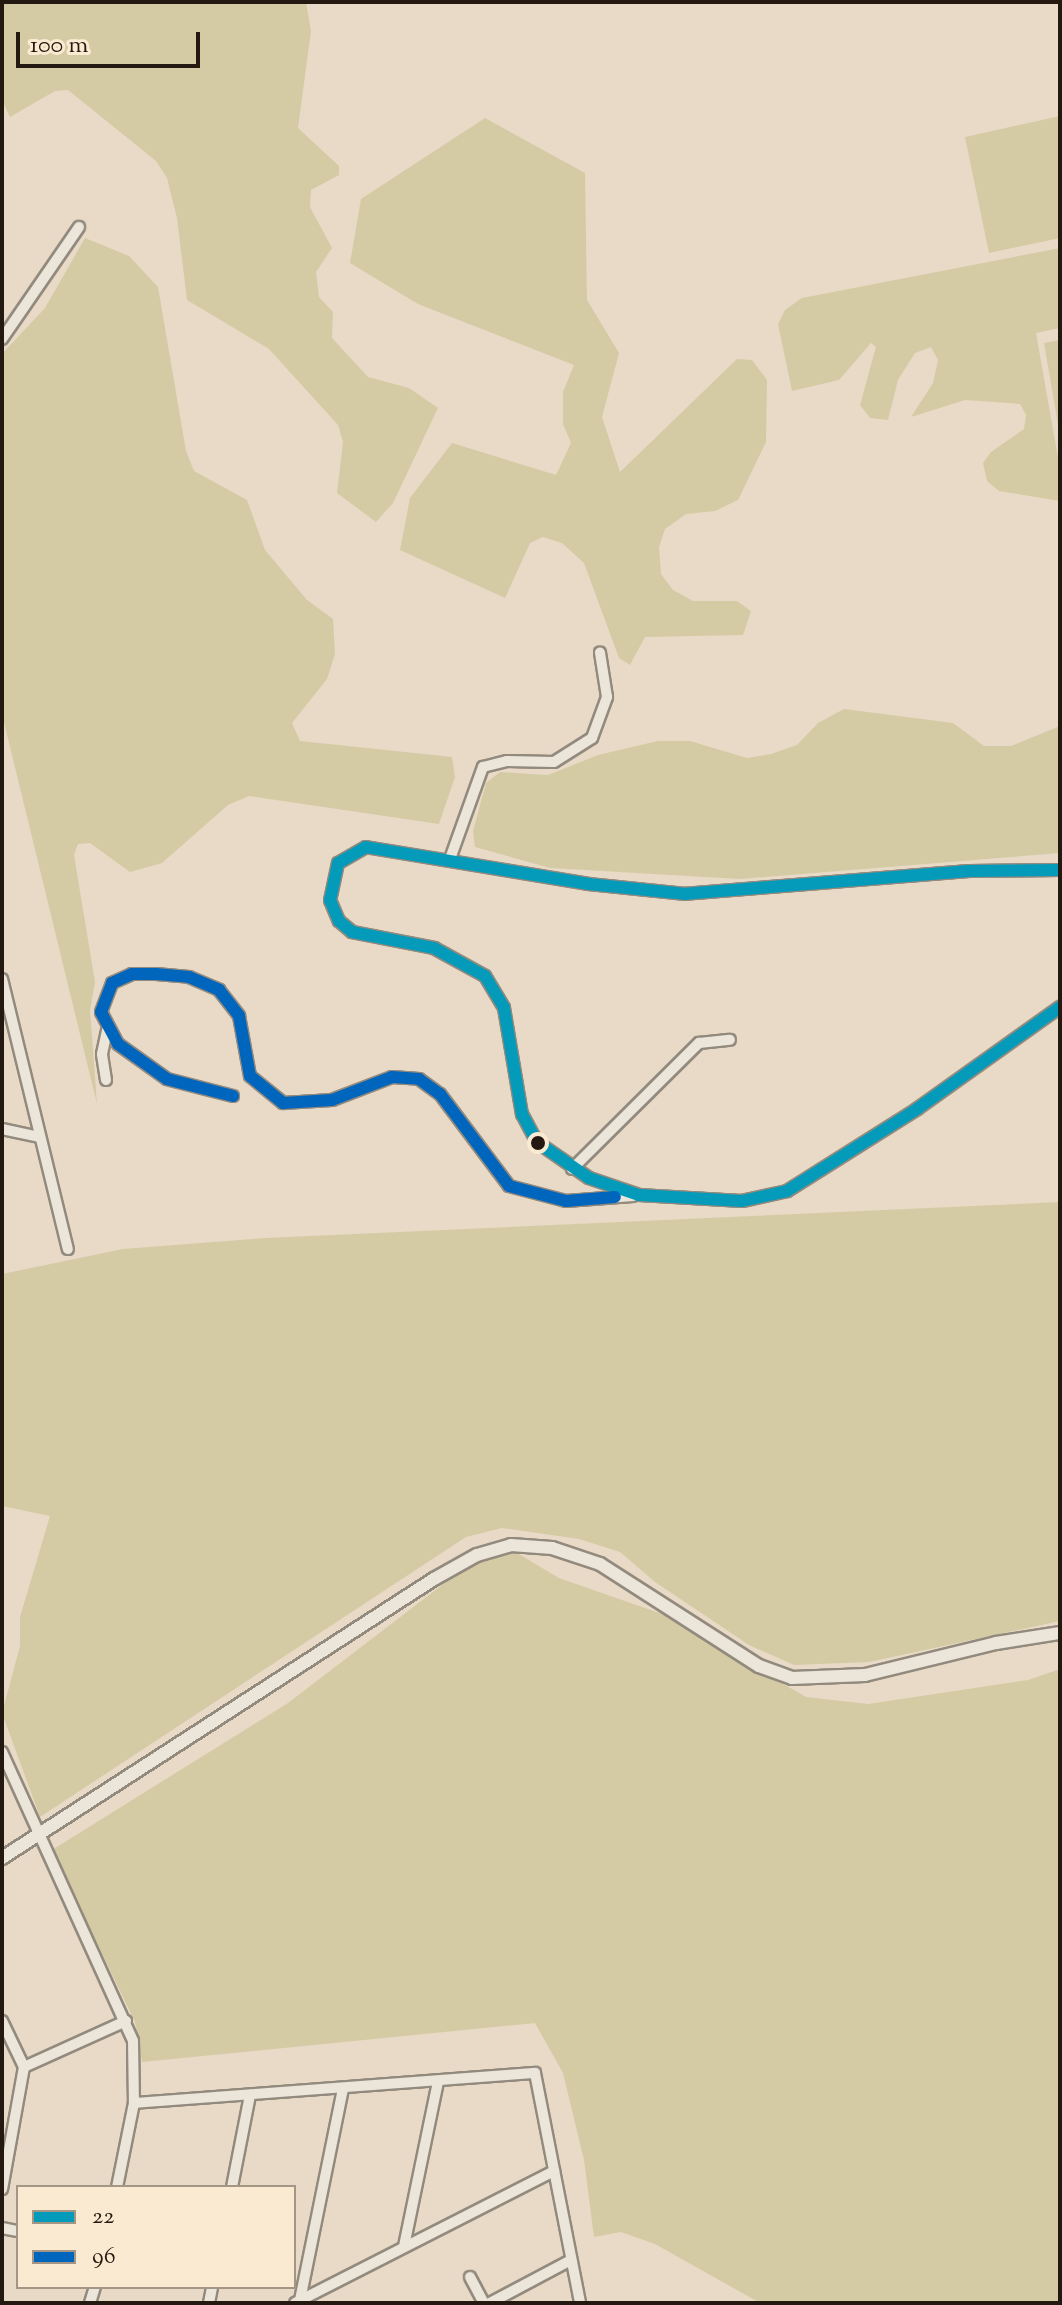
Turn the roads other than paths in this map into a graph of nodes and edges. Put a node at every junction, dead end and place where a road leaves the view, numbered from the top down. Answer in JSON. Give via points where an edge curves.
{"nodes":[{"id":1,"x":79,"y":227,"type":"dead end"},
{"id":2,"x":2,"y":339,"type":"edge"},
{"id":3,"x":600,"y":653,"type":"dead end"},
{"id":4,"x":450,"y":859,"type":"junction"},
{"id":5,"x":1060,"y":870,"type":"edge"},
{"id":6,"x":2,"y":979,"type":"edge"},
{"id":7,"x":1060,"y":1007,"type":"edge"},
{"id":8,"x":107,"y":1031,"type":"junction"},
{"id":9,"x":730,"y":1040,"type":"dead end"},
{"id":10,"x":106,"y":1080,"type":"dead end"},
{"id":11,"x":233,"y":1096,"type":"dead end"},
{"id":12,"x":2,"y":1129,"type":"edge"},
{"id":13,"x":40,"y":1137,"type":"junction"},
{"id":14,"x":572,"y":1169,"type":"junction"},
{"id":15,"x":639,"y":1195,"type":"junction"},
{"id":16,"x":68,"y":1249,"type":"dead end"},
{"id":17,"x":1060,"y":1633,"type":"edge"},
{"id":18,"x":2,"y":1752,"type":"edge"},
{"id":19,"x":36,"y":1834,"type":"junction"},
{"id":20,"x":2,"y":1858,"type":"edge"},
{"id":21,"x":2,"y":2021,"type":"edge"},
{"id":22,"x":126,"y":2021,"type":"junction"},
{"id":23,"x":24,"y":2067,"type":"junction"},
{"id":24,"x":438,"y":2082,"type":"junction"},
{"id":25,"x":343,"y":2088,"type":"junction"},
{"id":26,"x":250,"y":2095,"type":"junction"},
{"id":27,"x":134,"y":2103,"type":"junction"},
{"id":28,"x":554,"y":2171,"type":"junction"},
{"id":29,"x":117,"y":2185,"type":"edge"},
{"id":30,"x":232,"y":2185,"type":"edge"},
{"id":31,"x":2,"y":2189,"type":"edge"},
{"id":32,"x":404,"y":2246,"type":"junction"},
{"id":33,"x":571,"y":2260,"type":"junction"},
{"id":34,"x":470,"y":2277,"type":"dead end"},
{"id":35,"x":297,"y":2302,"type":"edge"},
{"id":36,"x":484,"y":2303,"type":"edge"},
{"id":37,"x":490,"y":2303,"type":"edge"},
{"id":38,"x":580,"y":2303,"type":"edge"}],
"edges":[{"from":1,"to":2,"type":"street"},
{"from":3,"to":4,"type":"street","via":[[607,697],[592,738],[554,762],[507,761],[483,767]]},
{"from":4,"to":5,"type":"street","via":[[589,884],[686,894],[969,871]]},
{"from":4,"to":14,"type":"street","via":[[358,848],[343,857],[333,873],[333,911],[352,932],[434,948],[485,976],[504,1008],[528,1128]]},
{"from":6,"to":13,"type":"street"},
{"from":7,"to":15,"type":"street","via":[[917,1109],[787,1191],[742,1201]]},
{"from":8,"to":10,"type":"street","via":[[102,1054]]},
{"from":8,"to":11,"type":"street","via":[[142,1065],[167,1079]]},
{"from":8,"to":15,"type":"street","via":[[102,999],[119,978],[156,974],[203,981],[229,998],[239,1016],[250,1076],[283,1103],[332,1100],[392,1077],[419,1079],[440,1094],[509,1186],[566,1201]]},
{"from":9,"to":14,"type":"street","via":[[699,1043]]},
{"from":12,"to":13,"type":"street"},
{"from":13,"to":16,"type":"street"},
{"from":14,"to":15,"type":"street"},
{"from":17,"to":19,"type":"street","via":[[865,1675],[792,1678],[759,1666],[600,1564],[552,1548],[511,1545],[477,1555],[434,1579]]},
{"from":18,"to":19,"type":"street"},
{"from":19,"to":20,"type":"street"},
{"from":19,"to":22,"type":"street"},
{"from":21,"to":23,"type":"street"},
{"from":22,"to":23,"type":"street"},
{"from":22,"to":27,"type":"street","via":[[137,2059]]},
{"from":23,"to":31,"type":"street"},
{"from":24,"to":25,"type":"street"},
{"from":24,"to":28,"type":"street","via":[[535,2073]]},
{"from":24,"to":32,"type":"street"},
{"from":25,"to":26,"type":"street"},
{"from":25,"to":35,"type":"street"},
{"from":26,"to":27,"type":"street"},
{"from":26,"to":30,"type":"street"},
{"from":27,"to":29,"type":"street"},
{"from":28,"to":32,"type":"street"},
{"from":28,"to":33,"type":"street"},
{"from":32,"to":35,"type":"street"},
{"from":33,"to":37,"type":"street"},
{"from":33,"to":38,"type":"street"},
{"from":34,"to":36,"type":"street"}]}
